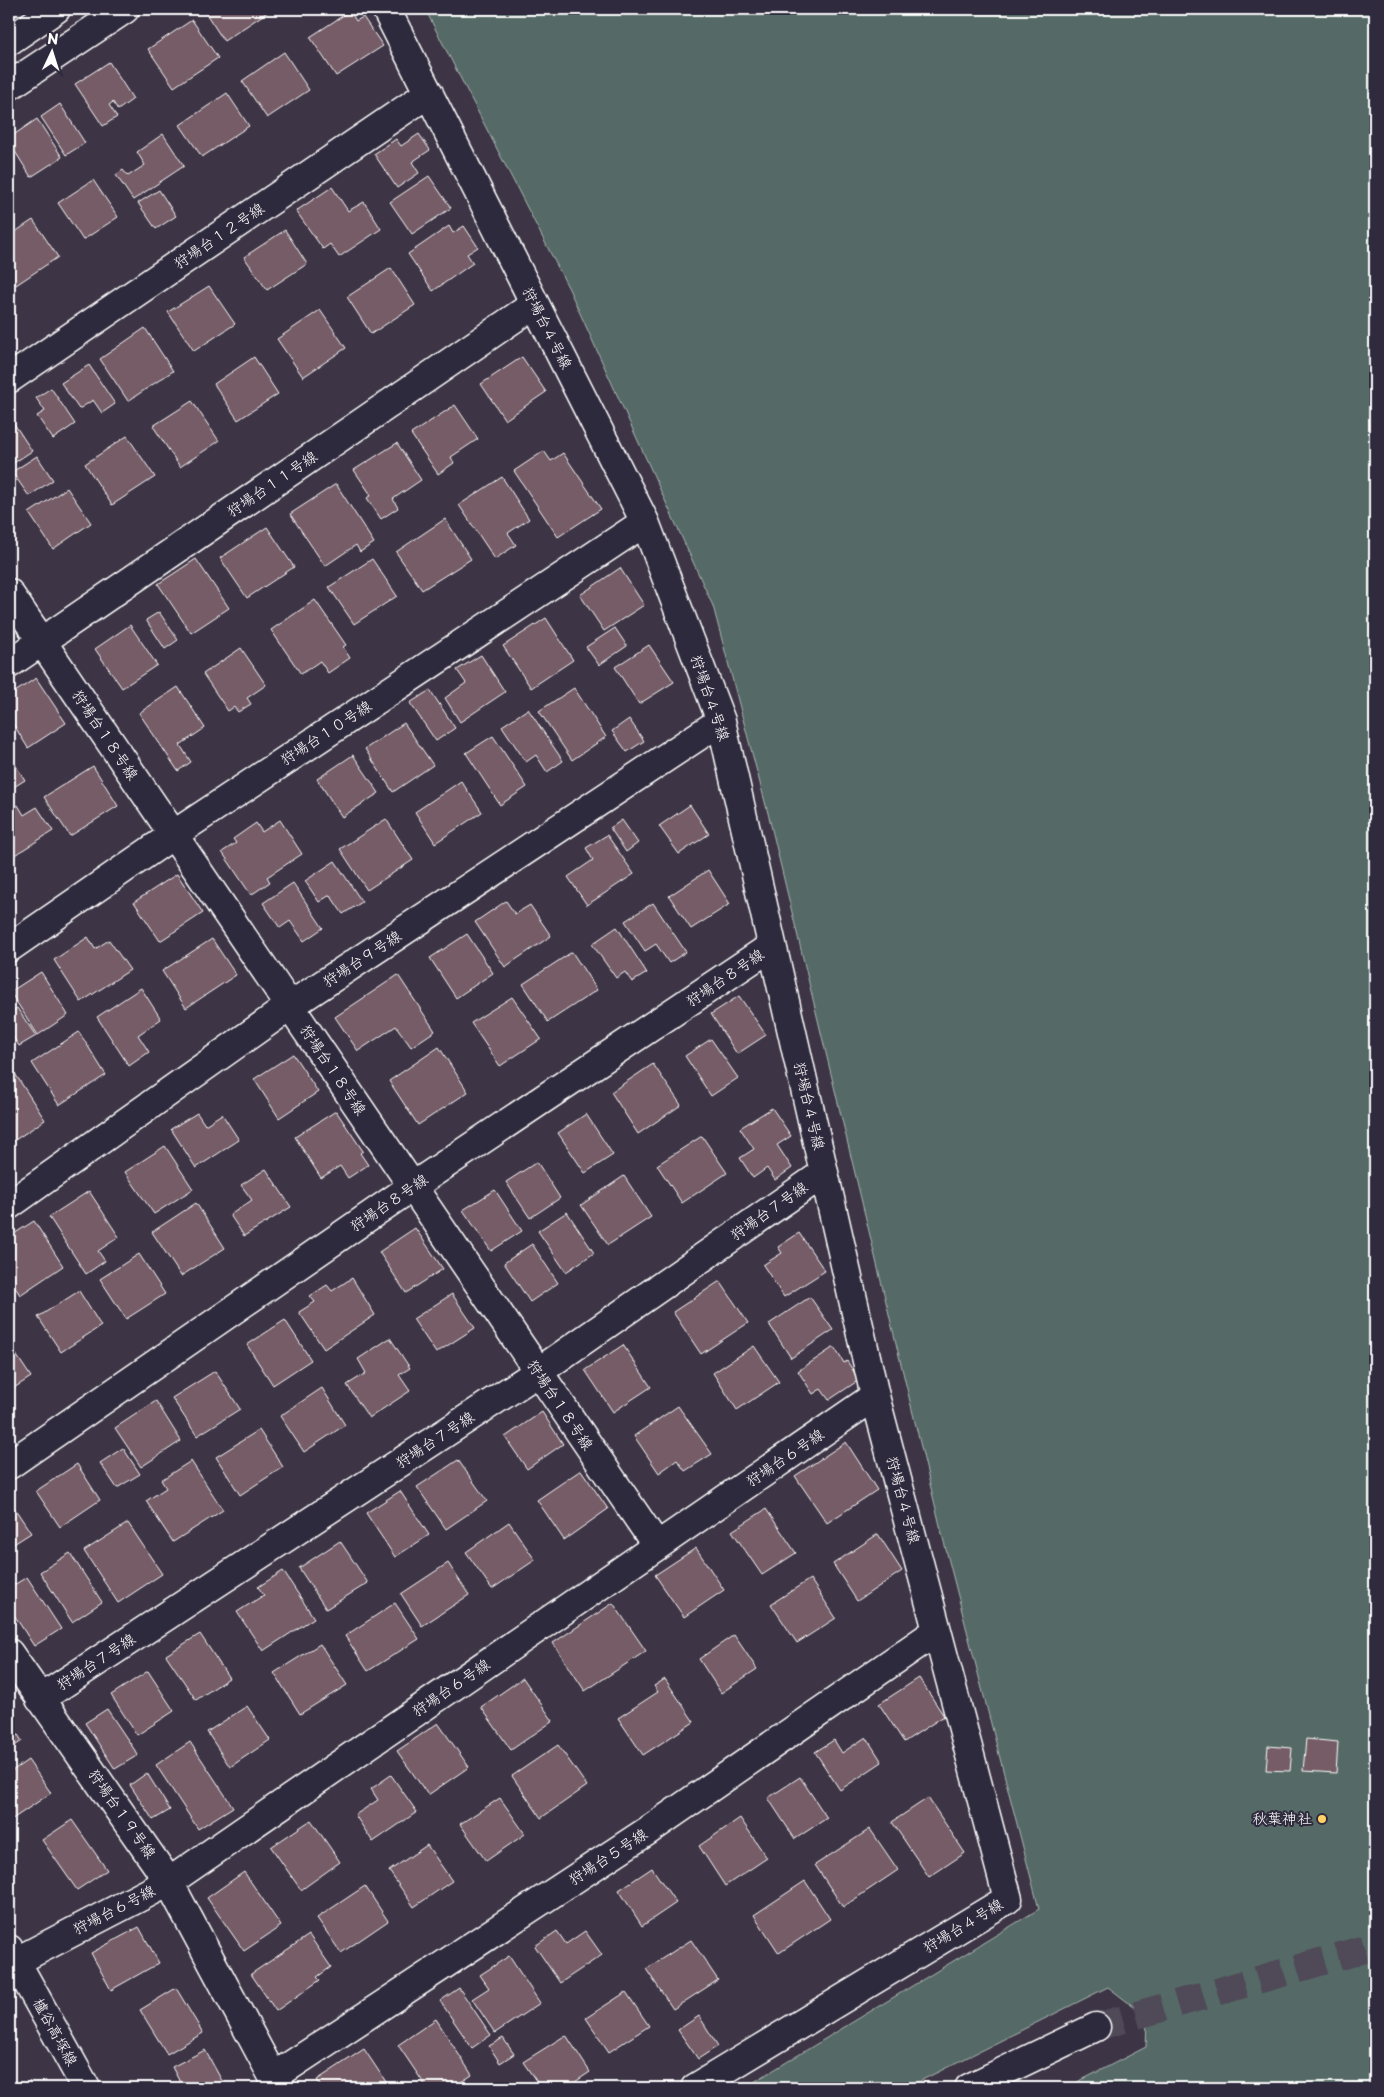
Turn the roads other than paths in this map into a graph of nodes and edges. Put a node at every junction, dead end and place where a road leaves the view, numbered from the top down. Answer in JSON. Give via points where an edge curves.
{"nodes":[{"id":1,"x":56,"y":9,"type":"edge"},
{"id":2,"x":125,"y":9,"type":"edge"},
{"id":3,"x":386,"y":9,"type":"edge"},
{"id":4,"x":9,"y":40,"type":"edge"},
{"id":5,"x":9,"y":86,"type":"edge"},
{"id":6,"x":429,"y":93,"type":"junction"},
{"id":7,"x":535,"y":304,"type":"junction"},
{"id":8,"x":9,"y":378,"type":"edge"},
{"id":9,"x":645,"y":522,"type":"junction"},
{"id":10,"x":9,"y":593,"type":"edge"},
{"id":11,"x":42,"y":642,"type":"junction"},
{"id":12,"x":9,"y":664,"type":"edge"},
{"id":13,"x":721,"y":721,"type":"junction"},
{"id":14,"x":173,"y":835,"type":"junction"},
{"id":15,"x":772,"y":946,"type":"junction"},
{"id":16,"x":9,"y":948,"type":"edge"},
{"id":17,"x":290,"y":1006,"type":"junction"},
{"id":18,"x":824,"y":1173,"type":"junction"},
{"id":19,"x":412,"y":1186,"type":"junction"},
{"id":20,"x":9,"y":1205,"type":"edge"},
{"id":21,"x":538,"y":1372,"type":"junction"},
{"id":22,"x":875,"y":1396,"type":"junction"},
{"id":23,"x":9,"y":1465,"type":"edge"},
{"id":24,"x":657,"y":1546,"type":"junction"},
{"id":25,"x":937,"y":1630,"type":"junction"},
{"id":26,"x":9,"y":1654,"type":"edge"},
{"id":27,"x":40,"y":1699,"type":"junction"},
{"id":28,"x":169,"y":1882,"type":"junction"},
{"id":29,"x":11,"y":1958,"type":"edge"},
{"id":30,"x":1096,"y":2027,"type":"tunnel mouth"},
{"id":31,"x":276,"y":2083,"type":"edge"},
{"id":32,"x":86,"y":2088,"type":"edge"},
{"id":33,"x":695,"y":2088,"type":"edge"},
{"id":34,"x":969,"y":2088,"type":"edge"}],
"edges":[{"from":1,"to":4,"type":"street"},
{"from":2,"to":5,"type":"street"},
{"from":3,"to":6,"type":"street","name":"狩場台４号線"},
{"from":6,"to":7,"type":"street","name":"狩場台４号線"},
{"from":6,"to":8,"type":"street","name":"狩場台１２号線"},
{"from":7,"to":9,"type":"street","name":"狩場台４号線"},
{"from":7,"to":11,"type":"street","name":"狩場台１１号線"},
{"from":9,"to":13,"type":"street","name":"狩場台４号線"},
{"from":9,"to":14,"type":"street","name":"狩場台１０号線"},
{"from":10,"to":11,"type":"street","name":"狩場台１８号線"},
{"from":11,"to":12,"type":"street","name":"狩場台１１号線"},
{"from":11,"to":14,"type":"street","name":"狩場台１８号線"},
{"from":13,"to":15,"type":"street","name":"狩場台４号線"},
{"from":13,"to":17,"type":"street","name":"狩場台９号線"},
{"from":14,"to":16,"type":"street","name":"狩場台１０号線"},
{"from":14,"to":17,"type":"street","name":"狩場台１８号線"},
{"from":15,"to":18,"type":"street","name":"狩場台４号線"},
{"from":15,"to":19,"type":"street","name":"狩場台８号線"},
{"from":17,"to":19,"type":"street","name":"狩場台１８号線"},
{"from":17,"to":20,"type":"street","name":"狩場台９号線"},
{"from":18,"to":21,"type":"street","name":"狩場台７号線"},
{"from":18,"to":22,"type":"street","name":"狩場台４号線"},
{"from":19,"to":21,"type":"street","name":"狩場台１８号線"},
{"from":19,"to":23,"type":"street","name":"狩場台８号線"},
{"from":21,"to":24,"type":"street","name":"狩場台１８号線"},
{"from":21,"to":27,"type":"street","name":"狩場台７号線"},
{"from":22,"to":24,"type":"street","name":"狩場台６号線"},
{"from":22,"to":25,"type":"street","name":"狩場台４号線"},
{"from":24,"to":28,"type":"street","name":"狩場台６号線"},
{"from":25,"to":31,"type":"street","name":"狩場台５号線"},
{"from":25,"to":33,"type":"street","name":"狩場台４号線","via":[[1008,1899]]},
{"from":26,"to":27,"type":"street","name":"狩場台１９号線"},
{"from":27,"to":28,"type":"street","name":"狩場台１９号線"},
{"from":28,"to":29,"type":"street","name":"狩場台６号線"},
{"from":28,"to":31,"type":"street","name":"狩場台１９号線"},
{"from":29,"to":32,"type":"street","name":"櫨谷高塚線"},
{"from":30,"to":34,"type":"street"}]}
